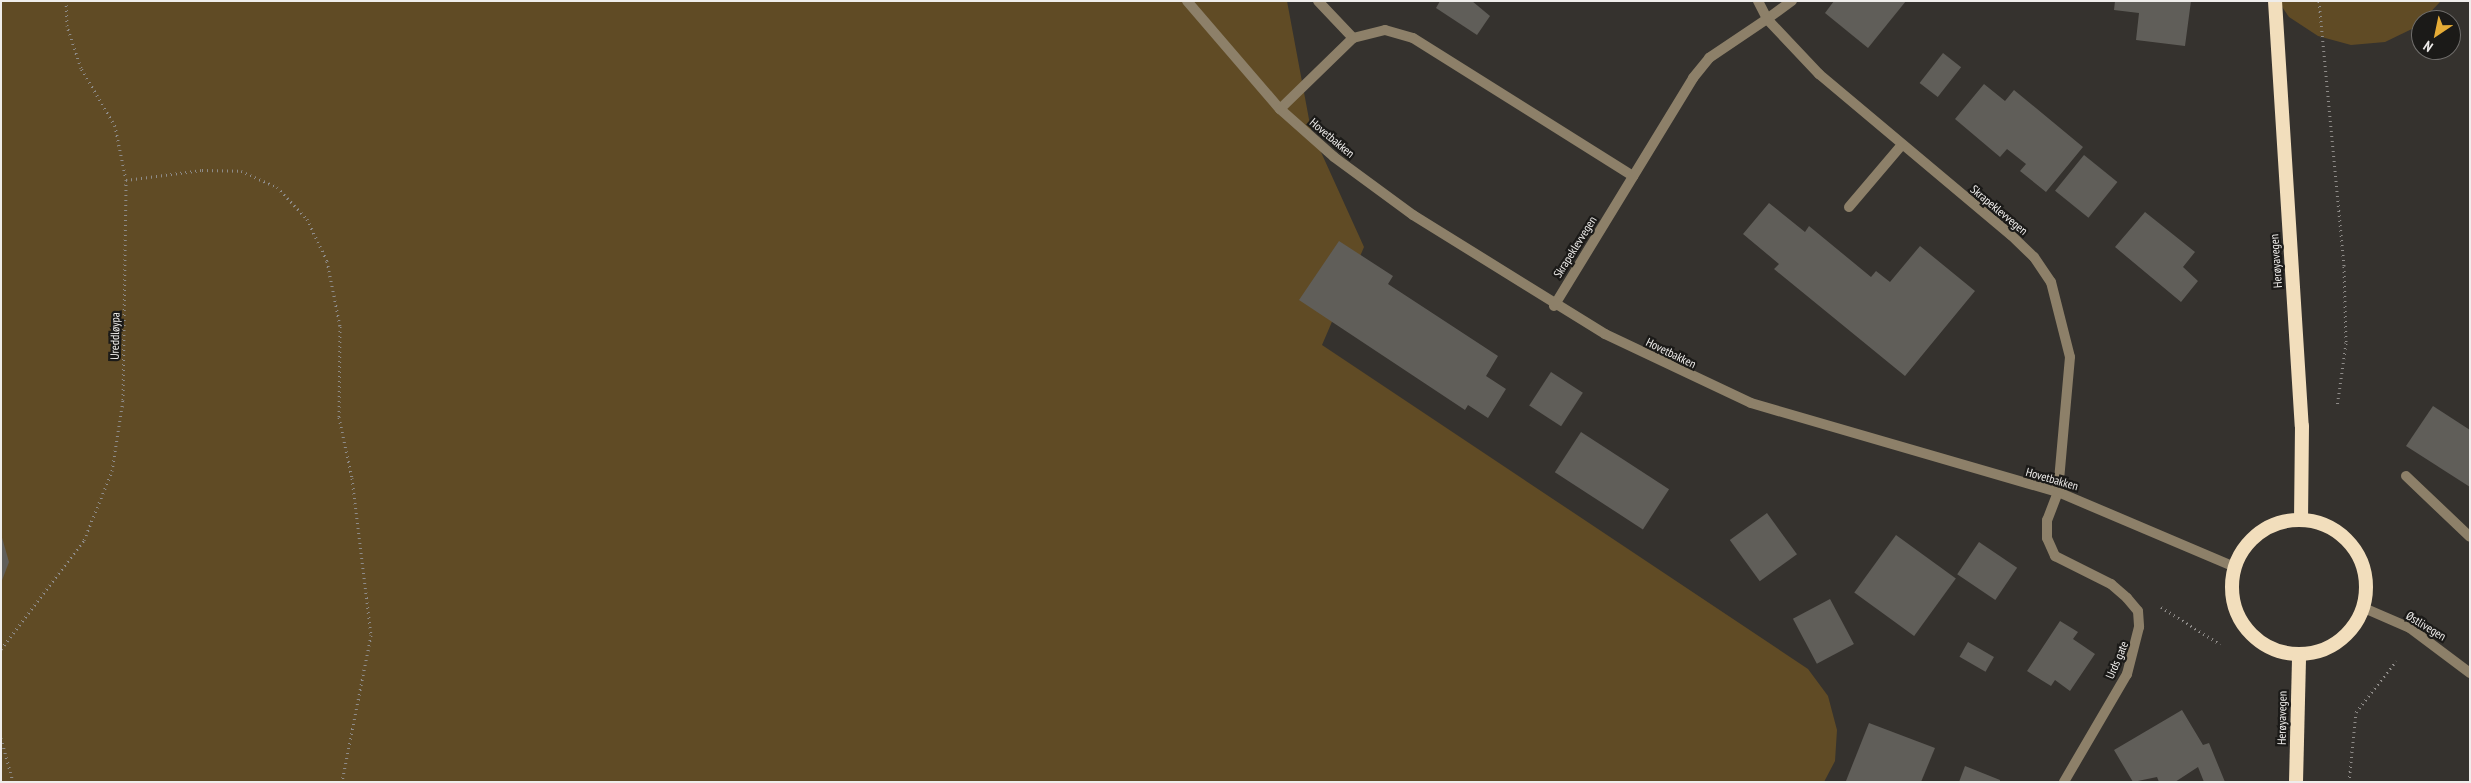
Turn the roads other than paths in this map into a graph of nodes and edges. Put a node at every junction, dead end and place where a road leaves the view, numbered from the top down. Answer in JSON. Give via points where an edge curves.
{"nodes":[{"id":1,"x":1186,"y":1,"type":"edge"},
{"id":2,"x":1318,"y":1,"type":"edge"},
{"id":3,"x":1758,"y":1,"type":"edge"},
{"id":4,"x":1792,"y":1,"type":"edge"},
{"id":5,"x":2275,"y":1,"type":"edge"},
{"id":6,"x":1767,"y":19,"type":"junction"},
{"id":7,"x":1353,"y":38,"type":"junction"},
{"id":8,"x":1280,"y":110,"type":"junction"},
{"id":9,"x":1901,"y":146,"type":"junction"},
{"id":10,"x":1633,"y":176,"type":"junction"},
{"id":11,"x":1849,"y":208,"type":"dead end"},
{"id":12,"x":1554,"y":306,"type":"junction"},
{"id":13,"x":2406,"y":476,"type":"dead end"},
{"id":14,"x":2058,"y":492,"type":"junction"},
{"id":15,"x":2301,"y":519,"type":"junction"},
{"id":16,"x":2470,"y":536,"type":"edge"},
{"id":17,"x":2234,"y":567,"type":"junction"},
{"id":18,"x":2364,"y":608,"type":"junction"},
{"id":19,"x":2299,"y":655,"type":"junction"},
{"id":20,"x":2470,"y":673,"type":"edge"},
{"id":21,"x":2064,"y":782,"type":"edge"},
{"id":22,"x":2296,"y":782,"type":"edge"}],
"edges":[{"from":1,"to":8,"type":"street","name":"Hovetbakken"},
{"from":2,"to":7,"type":"street"},
{"from":3,"to":6,"type":"street","name":"Skrapeklevvegen"},
{"from":4,"to":6,"type":"street"},
{"from":5,"to":15,"type":"highway","name":"Herøyavegen","via":[[2302,426]]},
{"from":6,"to":9,"type":"street","name":"Skrapeklevvegen","via":[[1813,67]]},
{"from":6,"to":10,"type":"street","name":"Skrapeklevvegen","via":[[1709,58]]},
{"from":7,"to":8,"type":"street"},
{"from":7,"to":10,"type":"street","via":[[1385,30],[1414,38]]},
{"from":8,"to":12,"type":"street","name":"Hovetbakken","via":[[1334,157],[1413,215]]},
{"from":9,"to":11,"type":"street"},
{"from":9,"to":14,"type":"street","name":"Skrapeklevvegen","via":[[2011,235],[2034,257],[2051,282],[2070,357]]},
{"from":10,"to":12,"type":"street","name":"Skrapeklevvegen"},
{"from":12,"to":14,"type":"street","name":"Hovetbakken","via":[[1674,370],[1751,403]]},
{"from":13,"to":16,"type":"street"},
{"from":14,"to":17,"type":"street","name":"Hovetbakken"},
{"from":14,"to":21,"type":"street","name":"Urds gate","via":[[2047,520],[2047,538],[2055,556],[2111,584],[2127,598],[2138,611],[2139,642],[2127,674]]},
{"from":15,"to":17,"type":"highway","via":[[2260,532]]},
{"from":15,"to":18,"type":"highway","via":[[2340,533],[2355,548],[2364,567]]},
{"from":17,"to":19,"type":"highway","via":[[2233,603],[2250,634],[2281,652]]},
{"from":18,"to":19,"type":"highway","via":[[2339,642]]},
{"from":18,"to":20,"type":"street","name":"Østlivegen","via":[[2410,628]]},
{"from":19,"to":22,"type":"highway","name":"Herøyavegen"}]}
